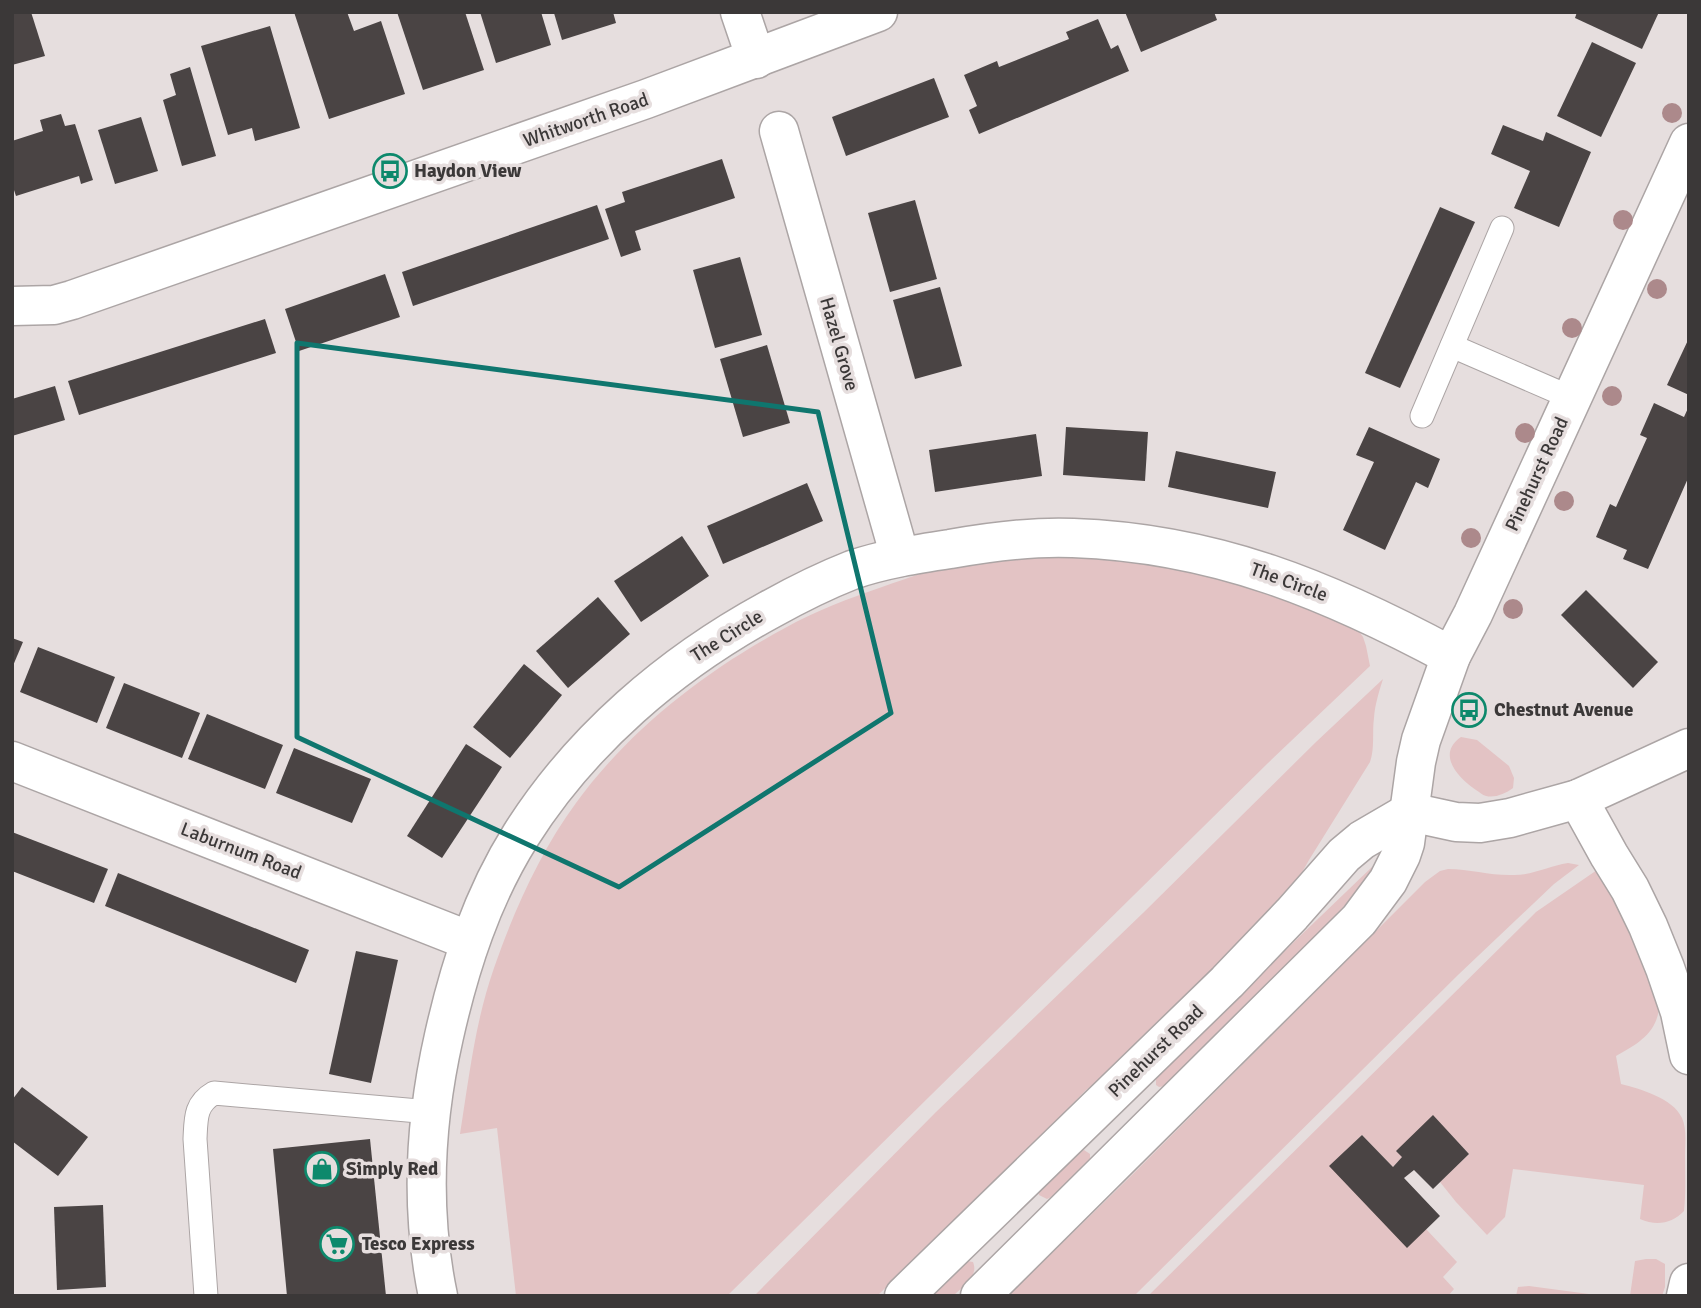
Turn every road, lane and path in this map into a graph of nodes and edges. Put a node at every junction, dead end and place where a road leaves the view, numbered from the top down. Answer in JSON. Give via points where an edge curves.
{"nodes":[{"id":1,"x":740,"y":12,"type":"edge"},
{"id":2,"x":878,"y":12,"type":"edge"},
{"id":3,"x":756,"y":59,"type":"junction"},
{"id":4,"x":779,"y":131,"type":"dead end"},
{"id":5,"x":1689,"y":143,"type":"edge"},
{"id":6,"x":1502,"y":228,"type":"dead end"},
{"id":7,"x":12,"y":306,"type":"edge"},
{"id":8,"x":1452,"y":346,"type":"junction"},
{"id":9,"x":1572,"y":398,"type":"junction"},
{"id":10,"x":1422,"y":416,"type":"dead end"},
{"id":11,"x":900,"y":557,"type":"junction"},
{"id":12,"x":1451,"y":656,"type":"junction"},
{"id":13,"x":1689,"y":748,"type":"edge"},
{"id":14,"x":12,"y":761,"type":"edge"},
{"id":15,"x":1577,"y":799,"type":"junction"},
{"id":16,"x":1410,"y":812,"type":"junction"},
{"id":17,"x":470,"y":941,"type":"junction"},
{"id":18,"x":1689,"y":1055,"type":"edge"},
{"id":19,"x":1105,"y":1100,"type":"junction"},
{"id":20,"x":430,"y":1112,"type":"junction"},
{"id":21,"x":1142,"y":1136,"type":"junction"},
{"id":22,"x":989,"y":1212,"type":"junction"},
{"id":23,"x":1027,"y":1250,"type":"junction"},
{"id":24,"x":1689,"y":1283,"type":"edge"},
{"id":25,"x":206,"y":1296,"type":"edge"},
{"id":26,"x":438,"y":1296,"type":"edge"},
{"id":27,"x":904,"y":1296,"type":"edge"},
{"id":28,"x":980,"y":1296,"type":"edge"},
{"id":29,"x":1686,"y":1296,"type":"edge"}],
"edges":[{"from":1,"to":3,"type":"street"},
{"from":2,"to":3,"type":"street","name":"Whitworth Road"},
{"from":3,"to":7,"type":"street","name":"Whitworth Road","via":[[72,300]]},
{"from":4,"to":11,"type":"street","name":"Hazel Grove"},
{"from":5,"to":9,"type":"street","name":"Pinehurst Road"},
{"from":6,"to":8,"type":"lane"},
{"from":8,"to":9,"type":"lane"},
{"from":8,"to":10,"type":"lane"},
{"from":9,"to":12,"type":"street","name":"Pinehurst Road"},
{"from":11,"to":12,"type":"street","name":"The Circle","via":[[977,544],[1069,538],[1173,549],[1220,558],[1299,583]]},
{"from":11,"to":17,"type":"street","name":"The Circle","via":[[852,570],[744,623],[691,657],[618,718],[545,799],[520,836]]},
{"from":12,"to":16,"type":"street","name":"Pinehurst Road","via":[[1421,740]]},
{"from":13,"to":15,"type":"street"},
{"from":14,"to":17,"type":"street","name":"Laburnum Road"},
{"from":15,"to":16,"type":"street","via":[[1480,823]]},
{"from":15,"to":18,"type":"street","via":[[1648,926],[1680,1012]]},
{"from":16,"to":19,"type":"street","name":"Pinehurst Road","via":[[1344,855],[1252,956]]},
{"from":16,"to":21,"type":"street","name":"Pinehurst Road","via":[[1396,867],[1359,920]]},
{"from":17,"to":20,"type":"street","name":"The Circle"},
{"from":19,"to":21,"type":"street"},
{"from":19,"to":22,"type":"street","name":"Pinehurst Road"},
{"from":20,"to":25,"type":"lane","via":[[215,1093],[205,1098],[197,1113],[195,1139]]},
{"from":20,"to":26,"type":"street","name":"The Circle","via":[[428,1209]]},
{"from":21,"to":23,"type":"street","name":"Pinehurst Road"},
{"from":22,"to":23,"type":"street"},
{"from":22,"to":27,"type":"street","name":"Pinehurst Road"},
{"from":23,"to":28,"type":"street","name":"Pinehurst Road"},
{"from":24,"to":29,"type":"street"}]}
